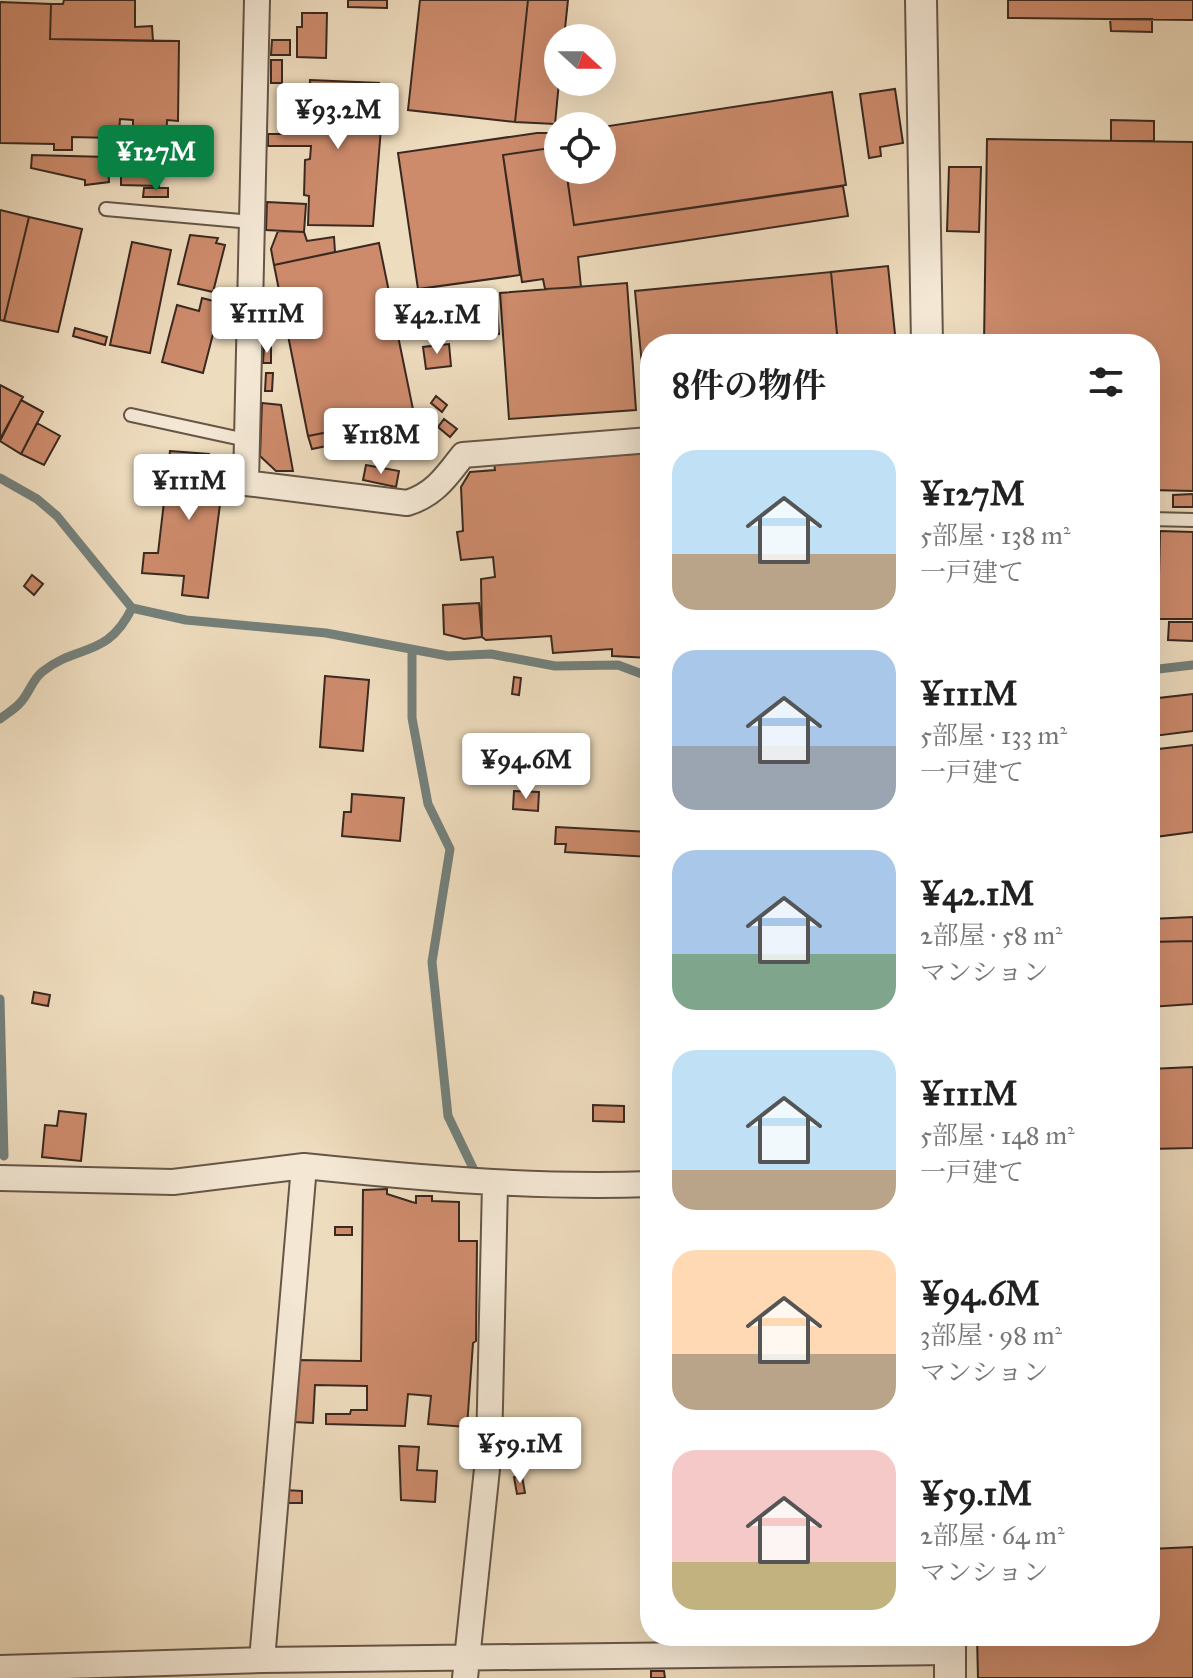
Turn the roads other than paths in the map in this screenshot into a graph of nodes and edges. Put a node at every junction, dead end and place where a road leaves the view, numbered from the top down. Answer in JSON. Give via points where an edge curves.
{"nodes":[{"id":1,"x":257,"y":0,"type":"edge"},
{"id":2,"x":921,"y":0,"type":"edge"},
{"id":3,"x":106,"y":209,"type":"dead end"},
{"id":4,"x":252,"y":222,"type":"junction"},
{"id":5,"x":927,"y":334,"type":"edge"},
{"id":6,"x":131,"y":415,"type":"dead end"},
{"id":7,"x":246,"y":440,"type":"junction"},
{"id":8,"x":640,"y":441,"type":"edge"},
{"id":9,"x":1160,"y":519,"type":"edge"},
{"id":10,"x":1193,"y":520,"type":"edge"},
{"id":11,"x":304,"y":1166,"type":"junction"},
{"id":12,"x":0,"y":1178,"type":"edge"},
{"id":13,"x":495,"y":1184,"type":"junction"},
{"id":14,"x":640,"y":1184,"type":"edge"},
{"id":15,"x":950,"y":1655,"type":"edge"},
{"id":16,"x":262,"y":1660,"type":"junction"},
{"id":17,"x":0,"y":1668,"type":"edge"},
{"id":18,"x":465,"y":1669,"type":"edge"}],
"edges":[{"from":1,"to":4,"type":"street"},
{"from":2,"to":5,"type":"street"},
{"from":3,"to":4,"type":"lane"},
{"from":4,"to":7,"type":"street"},
{"from":6,"to":7,"type":"lane"},
{"from":7,"to":8,"type":"street","via":[[246,483],[407,503],[439,487],[463,455]]},
{"from":9,"to":10,"type":"lane"},
{"from":11,"to":12,"type":"street","via":[[173,1182]]},
{"from":11,"to":13,"type":"street"},
{"from":11,"to":16,"type":"street"},
{"from":13,"to":14,"type":"street"},
{"from":13,"to":18,"type":"street","via":[[489,1450]]},
{"from":15,"to":18,"type":"street"},
{"from":16,"to":17,"type":"street"},
{"from":16,"to":18,"type":"street"}]}
